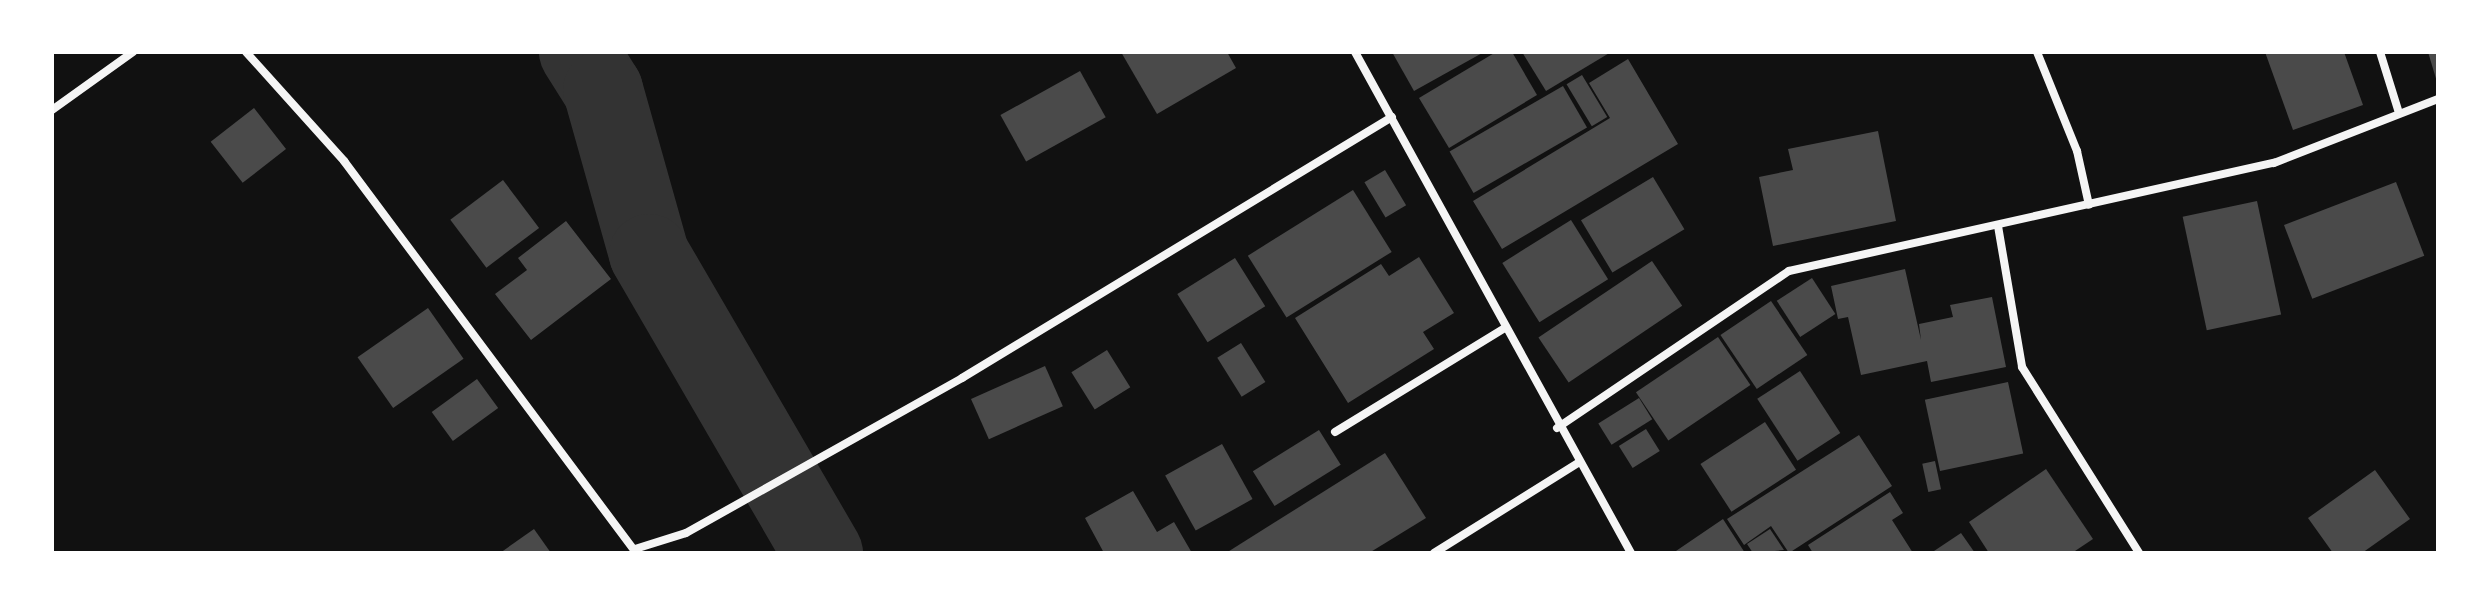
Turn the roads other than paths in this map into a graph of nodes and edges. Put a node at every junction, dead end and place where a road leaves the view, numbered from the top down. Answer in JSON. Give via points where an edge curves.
{"nodes":[{"id":1,"x":133,"y":52,"type":"edge"},
{"id":2,"x":246,"y":52,"type":"edge"},
{"id":3,"x":1355,"y":52,"type":"edge"},
{"id":4,"x":2037,"y":52,"type":"edge"},
{"id":5,"x":2380,"y":52,"type":"edge"},
{"id":6,"x":2438,"y":99,"type":"edge"},
{"id":7,"x":52,"y":110,"type":"edge"},
{"id":8,"x":2399,"y":113,"type":"junction"},
{"id":9,"x":1392,"y":117,"type":"junction"},
{"id":10,"x":2089,"y":205,"type":"junction"},
{"id":11,"x":1998,"y":226,"type":"junction"},
{"id":12,"x":1503,"y":329,"type":"junction"},
{"id":13,"x":1557,"y":428,"type":"junction"},
{"id":14,"x":1335,"y":432,"type":"dead end"},
{"id":15,"x":1578,"y":463,"type":"junction"},
{"id":16,"x":635,"y":551,"type":"edge"},
{"id":17,"x":1434,"y":553,"type":"edge"},
{"id":18,"x":1631,"y":553,"type":"edge"},
{"id":19,"x":2139,"y":553,"type":"edge"}],
"edges":[{"from":1,"to":7,"type":"street"},
{"from":2,"to":16,"type":"street","via":[[344,161]]},
{"from":3,"to":9,"type":"street"},
{"from":4,"to":10,"type":"street","via":[[2077,151]]},
{"from":5,"to":8,"type":"street"},
{"from":6,"to":8,"type":"street"},
{"from":8,"to":10,"type":"street","via":[[2274,163]]},
{"from":9,"to":12,"type":"street"},
{"from":9,"to":16,"type":"street","via":[[757,495]]},
{"from":10,"to":11,"type":"street"},
{"from":11,"to":13,"type":"street","via":[[1789,271]]},
{"from":11,"to":19,"type":"street","via":[[2022,367]]},
{"from":12,"to":13,"type":"street"},
{"from":12,"to":14,"type":"street"},
{"from":13,"to":15,"type":"street"},
{"from":15,"to":17,"type":"street"},
{"from":15,"to":18,"type":"street"}]}
